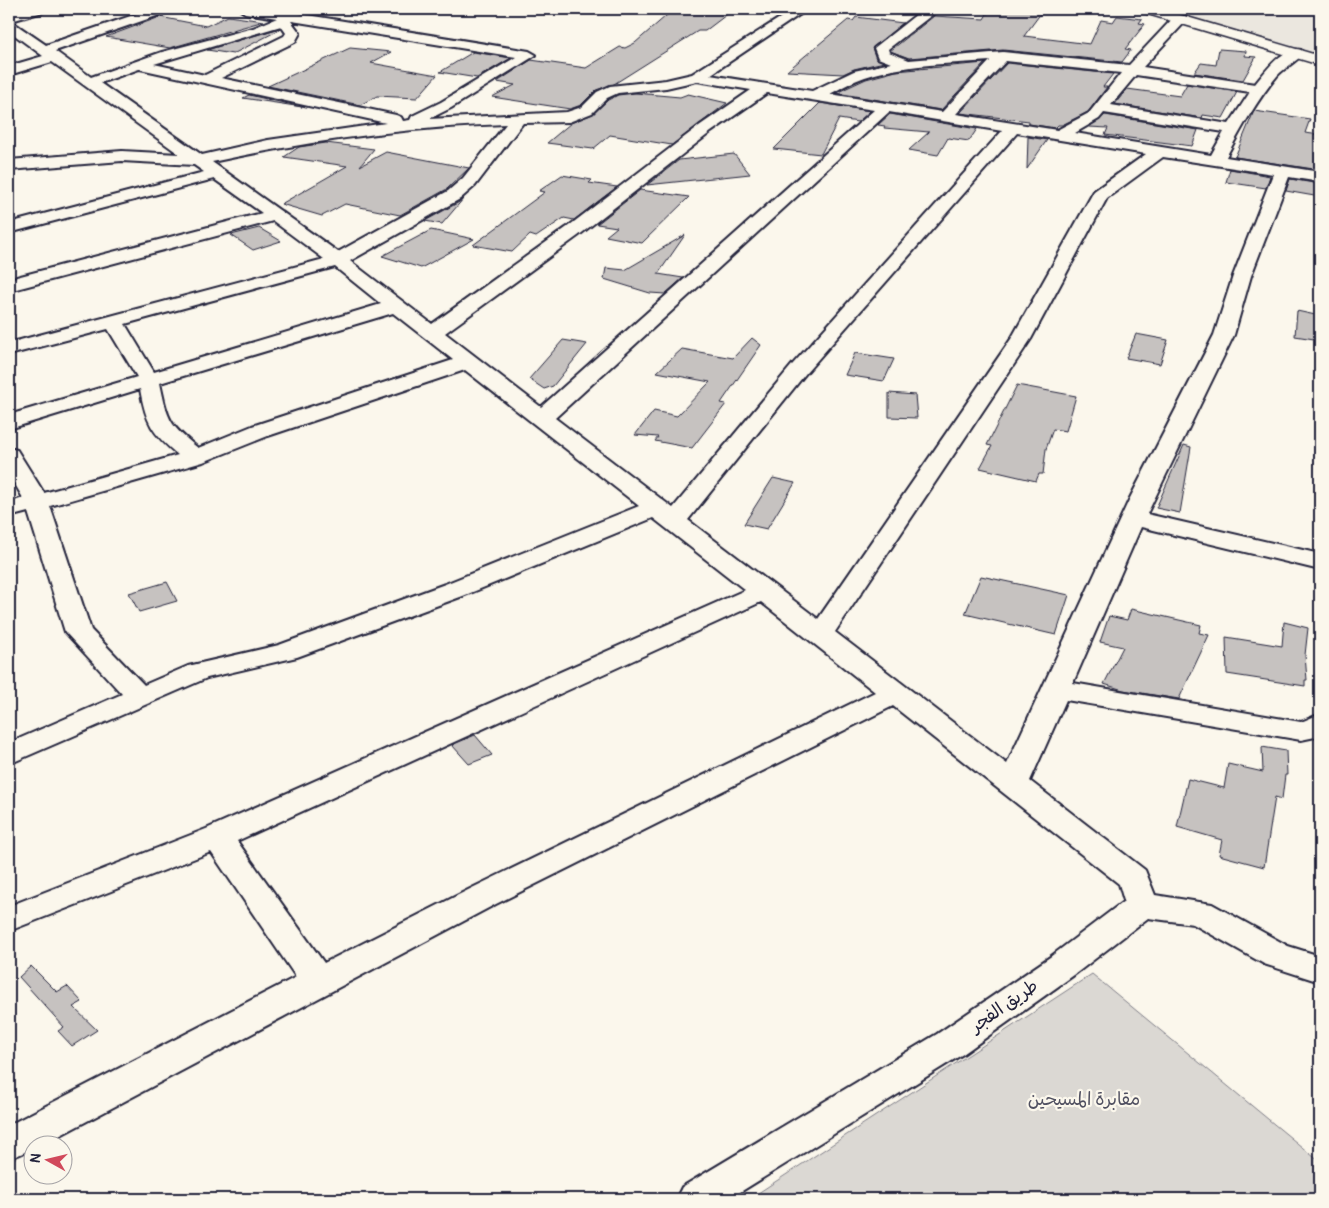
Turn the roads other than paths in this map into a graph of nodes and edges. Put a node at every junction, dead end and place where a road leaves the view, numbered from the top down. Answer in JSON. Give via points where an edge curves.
{"nodes":[{"id":1,"x":38,"y":9,"type":"edge"},
{"id":2,"x":163,"y":9,"type":"edge"},
{"id":3,"x":245,"y":9,"type":"edge"},
{"id":4,"x":802,"y":9,"type":"edge"},
{"id":5,"x":928,"y":9,"type":"edge"},
{"id":6,"x":1146,"y":9,"type":"edge"},
{"id":7,"x":1179,"y":14,"type":"edge"},
{"id":8,"x":293,"y":15,"type":"edge"},
{"id":9,"x":9,"y":24,"type":"edge"},
{"id":10,"x":1320,"y":50,"type":"edge"},
{"id":11,"x":49,"y":53,"type":"junction"},
{"id":12,"x":1296,"y":53,"type":"junction"},
{"id":13,"x":1003,"y":56,"type":"junction"},
{"id":14,"x":1320,"y":61,"type":"edge"},
{"id":15,"x":908,"y":64,"type":"junction"},
{"id":16,"x":140,"y":65,"type":"junction"},
{"id":17,"x":1132,"y":70,"type":"junction"},
{"id":18,"x":9,"y":71,"type":"edge"},
{"id":19,"x":697,"y":77,"type":"junction"},
{"id":20,"x":207,"y":79,"type":"junction"},
{"id":21,"x":90,"y":82,"type":"junction"},
{"id":22,"x":763,"y":89,"type":"junction"},
{"id":23,"x":1260,"y":89,"type":"junction"},
{"id":24,"x":812,"y":96,"type":"junction"},
{"id":25,"x":885,"y":108,"type":"junction"},
{"id":26,"x":1101,"y":108,"type":"junction"},
{"id":27,"x":945,"y":117,"type":"junction"},
{"id":28,"x":517,"y":120,"type":"junction"},
{"id":29,"x":414,"y":124,"type":"junction"},
{"id":30,"x":1013,"y":128,"type":"junction"},
{"id":31,"x":1233,"y":129,"type":"junction"},
{"id":32,"x":1060,"y":135,"type":"junction"},
{"id":33,"x":1160,"y":152,"type":"junction"},
{"id":34,"x":1216,"y":160,"type":"junction"},
{"id":35,"x":9,"y":164,"type":"edge"},
{"id":36,"x":210,"y":166,"type":"junction"},
{"id":37,"x":1283,"y":171,"type":"junction"},
{"id":38,"x":1320,"y":177,"type":"edge"},
{"id":39,"x":9,"y":212,"type":"edge"},
{"id":40,"x":275,"y":215,"type":"junction"},
{"id":41,"x":48,"y":218,"type":"junction"},
{"id":42,"x":9,"y":228,"type":"edge"},
{"id":43,"x":336,"y":261,"type":"junction"},
{"id":44,"x":9,"y":285,"type":"edge"},
{"id":45,"x":395,"y":306,"type":"junction"},
{"id":46,"x":113,"y":321,"type":"junction"},
{"id":47,"x":431,"y":334,"type":"junction"},
{"id":48,"x":9,"y":349,"type":"edge"},
{"id":49,"x":467,"y":362,"type":"junction"},
{"id":50,"x":149,"y":380,"type":"junction"},
{"id":51,"x":541,"y":419,"type":"junction"},
{"id":52,"x":9,"y":422,"type":"edge"},
{"id":53,"x":9,"y":455,"type":"edge"},
{"id":54,"x":195,"y":457,"type":"junction"},
{"id":55,"x":37,"y":501,"type":"junction"},
{"id":56,"x":9,"y":510,"type":"edge"},
{"id":57,"x":665,"y":515,"type":"junction"},
{"id":58,"x":1134,"y":518,"type":"junction"},
{"id":59,"x":1320,"y":562,"type":"edge"},
{"id":60,"x":763,"y":591,"type":"junction"},
{"id":61,"x":820,"y":635,"type":"junction"},
{"id":62,"x":1056,"y":689,"type":"junction"},
{"id":63,"x":895,"y":693,"type":"junction"},
{"id":64,"x":140,"y":697,"type":"junction"},
{"id":65,"x":1320,"y":723,"type":"edge"},
{"id":66,"x":9,"y":754,"type":"edge"},
{"id":67,"x":1013,"y":785,"type":"junction"},
{"id":68,"x":217,"y":837,"type":"junction"},
{"id":69,"x":1142,"y":905,"type":"junction"},
{"id":70,"x":9,"y":919,"type":"edge"},
{"id":71,"x":1320,"y":969,"type":"edge"},
{"id":72,"x":319,"y":983,"type":"junction"},
{"id":73,"x":9,"y":1143,"type":"edge"},
{"id":74,"x":696,"y":1199,"type":"edge"}],
"edges":[{"from":1,"to":9,"type":"street"},
{"from":2,"to":11,"type":"street"},
{"from":3,"to":8,"type":"street"},
{"from":4,"to":19,"type":"street"},
{"from":5,"to":15,"type":"street","via":[[930,11],[881,48],[883,55]]},
{"from":6,"to":7,"type":"main road"},
{"from":7,"to":10,"type":"main road"},
{"from":7,"to":12,"type":"main road"},
{"from":7,"to":17,"type":"street"},
{"from":8,"to":16,"type":"street","via":[[269,28],[190,47]]},
{"from":8,"to":20,"type":"street","via":[[290,39]]},
{"from":8,"to":29,"type":"street","via":[[530,55]]},
{"from":9,"to":11,"type":"street"},
{"from":11,"to":18,"type":"street"},
{"from":11,"to":21,"type":"street"},
{"from":12,"to":14,"type":"main road"},
{"from":12,"to":23,"type":"street","via":[[1284,59]]},
{"from":13,"to":15,"type":"street"},
{"from":13,"to":17,"type":"street"},
{"from":13,"to":27,"type":"street"},
{"from":15,"to":24,"type":"street","via":[[859,74]]},
{"from":16,"to":20,"type":"street"},
{"from":16,"to":21,"type":"street"},
{"from":17,"to":23,"type":"street"},
{"from":17,"to":26,"type":"street"},
{"from":19,"to":22,"type":"street"},
{"from":19,"to":28,"type":"street","via":[[615,89],[602,95],[587,110],[570,117]]},
{"from":20,"to":29,"type":"street"},
{"from":21,"to":36,"type":"street"},
{"from":22,"to":24,"type":"street"},
{"from":22,"to":47,"type":"street"},
{"from":23,"to":31,"type":"street"},
{"from":24,"to":25,"type":"street"},
{"from":25,"to":27,"type":"street"},
{"from":25,"to":51,"type":"street"},
{"from":26,"to":31,"type":"street"},
{"from":26,"to":32,"type":"street","via":[[1094,116]]},
{"from":27,"to":30,"type":"street"},
{"from":28,"to":29,"type":"street"},
{"from":28,"to":43,"type":"street","via":[[469,182],[454,195]]},
{"from":29,"to":36,"type":"street","via":[[268,145]]},
{"from":30,"to":32,"type":"street"},
{"from":30,"to":57,"type":"street"},
{"from":31,"to":34,"type":"street"},
{"from":32,"to":33,"type":"street"},
{"from":33,"to":34,"type":"street"},
{"from":33,"to":61,"type":"street","via":[[1100,195],[1021,338]]},
{"from":34,"to":37,"type":"street"},
{"from":35,"to":36,"type":"street","via":[[122,156]]},
{"from":36,"to":40,"type":"street"},
{"from":36,"to":41,"type":"street"},
{"from":37,"to":38,"type":"street"},
{"from":37,"to":58,"type":"street","via":[[1242,276],[1224,335]]},
{"from":39,"to":41,"type":"street"},
{"from":40,"to":43,"type":"street"},
{"from":40,"to":44,"type":"street"},
{"from":41,"to":42,"type":"street"},
{"from":43,"to":45,"type":"street"},
{"from":43,"to":46,"type":"street"},
{"from":45,"to":47,"type":"street"},
{"from":45,"to":50,"type":"street"},
{"from":46,"to":48,"type":"street"},
{"from":46,"to":50,"type":"street"},
{"from":47,"to":49,"type":"street"},
{"from":49,"to":51,"type":"street"},
{"from":49,"to":54,"type":"street","via":[[260,430]]},
{"from":50,"to":52,"type":"street"},
{"from":50,"to":54,"type":"street","via":[[156,418],[172,438]]},
{"from":51,"to":57,"type":"street"},
{"from":53,"to":55,"type":"street"},
{"from":54,"to":55,"type":"street"},
{"from":55,"to":56,"type":"street"},
{"from":55,"to":64,"type":"street","via":[[78,632]]},
{"from":57,"to":60,"type":"street"},
{"from":57,"to":64,"type":"street","via":[[287,651],[198,672]]},
{"from":58,"to":59,"type":"street"},
{"from":58,"to":62,"type":"street"},
{"from":60,"to":61,"type":"street"},
{"from":60,"to":68,"type":"street"},
{"from":61,"to":63,"type":"street"},
{"from":62,"to":65,"type":"street","via":[[1301,731],[1315,728]]},
{"from":62,"to":67,"type":"street"},
{"from":63,"to":67,"type":"street"},
{"from":63,"to":72,"type":"street","via":[[493,892]]},
{"from":64,"to":66,"type":"street"},
{"from":67,"to":69,"type":"street","via":[[1134,878]]},
{"from":68,"to":70,"type":"street"},
{"from":68,"to":72,"type":"street"},
{"from":69,"to":71,"type":"street","via":[[1200,913],[1276,955]]},
{"from":69,"to":74,"type":"street","name":"طريق الفجر","via":[[950,1044]]},
{"from":72,"to":73,"type":"street"}]}
